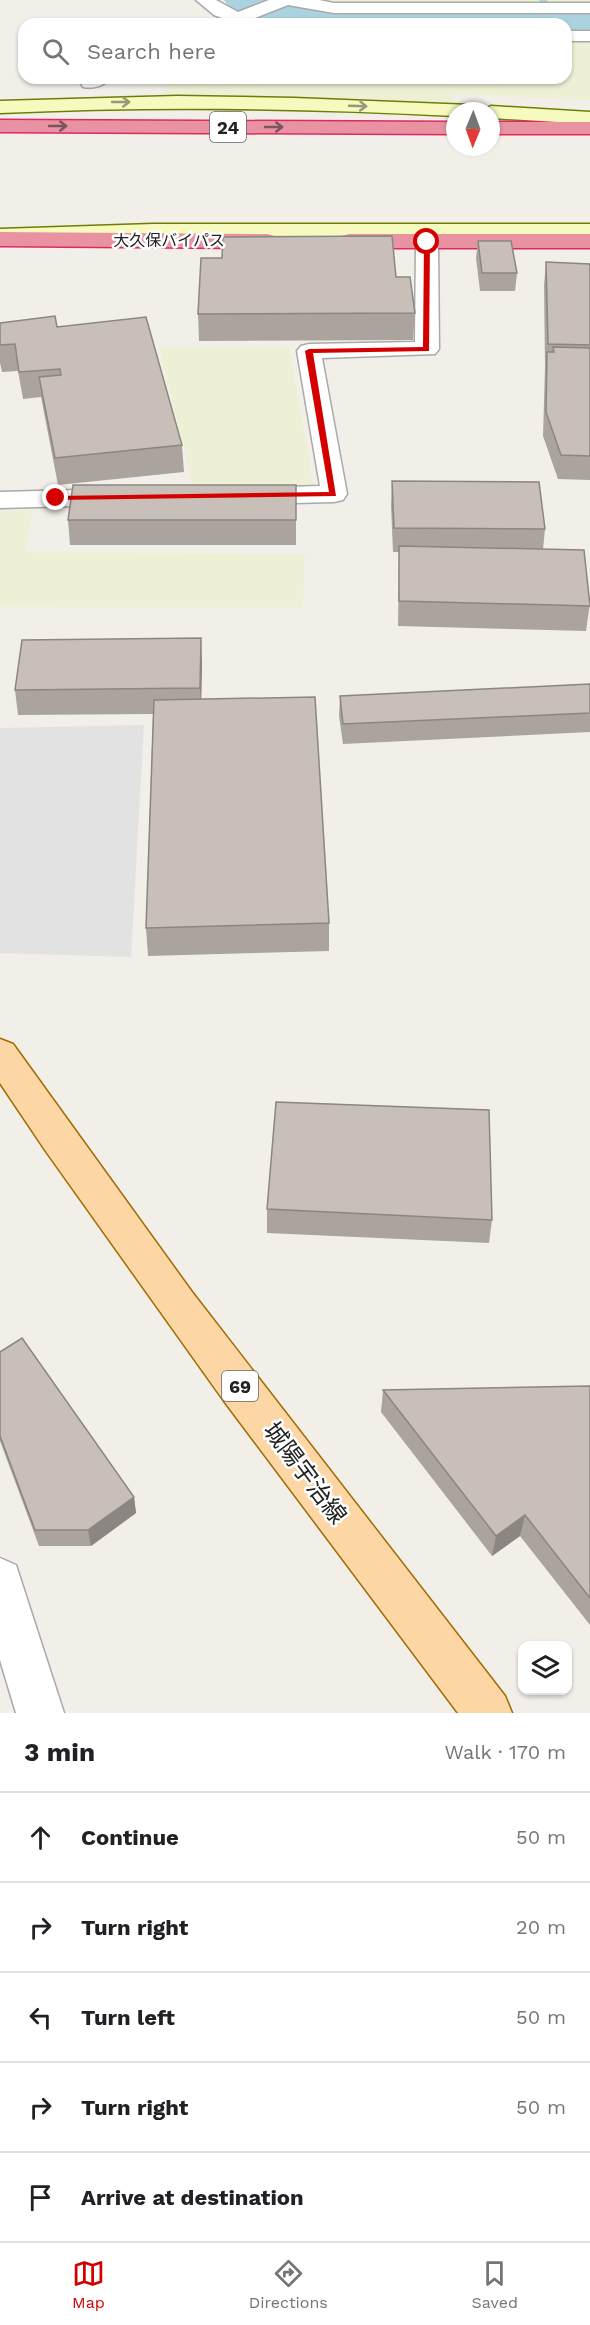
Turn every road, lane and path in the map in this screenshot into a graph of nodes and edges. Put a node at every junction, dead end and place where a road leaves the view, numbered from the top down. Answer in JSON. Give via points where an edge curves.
{"nodes":[{"id":1,"x":205,"y":0,"type":"edge"},
{"id":2,"x":285,"y":0,"type":"edge"},
{"id":3,"x":290,"y":0,"type":"edge"},
{"id":4,"x":590,"y":8,"type":"edge"},
{"id":5,"x":237,"y":18,"type":"edge"},
{"id":6,"x":248,"y":18,"type":"edge"},
{"id":7,"x":572,"y":36,"type":"edge"},
{"id":8,"x":590,"y":36,"type":"edge"},
{"id":9,"x":0,"y":107,"type":"edge"},
{"id":10,"x":446,"y":110,"type":"edge"},
{"id":11,"x":500,"y":113,"type":"edge"},
{"id":12,"x":590,"y":118,"type":"edge"},
{"id":13,"x":0,"y":126,"type":"edge"},
{"id":14,"x":446,"y":128,"type":"edge"},
{"id":15,"x":500,"y":128,"type":"edge"},
{"id":16,"x":590,"y":128,"type":"edge"},
{"id":17,"x":590,"y":230,"type":"edge"},
{"id":18,"x":0,"y":239,"type":"edge"},
{"id":19,"x":590,"y":241,"type":"edge"},
{"id":20,"x":427,"y":242,"type":"junction"},
{"id":21,"x":230,"y":496,"type":"edge"},
{"id":22,"x":137,"y":497,"type":"edge"},
{"id":23,"x":0,"y":500,"type":"edge"},
{"id":24,"x":0,"y":1054,"type":"edge"},
{"id":25,"x":0,"y":1581,"type":"edge"},
{"id":26,"x":40,"y":1713,"type":"edge"},
{"id":27,"x":488,"y":1713,"type":"edge"}],
"edges":[{"from":1,"to":5,"type":"street"},
{"from":2,"to":6,"type":"street"},
{"from":3,"to":4,"type":"street","via":[[334,8]]},
{"from":7,"to":8,"type":"street"},
{"from":9,"to":10,"type":"main road","one_way":true,"via":[[194,101]]},
{"from":11,"to":12,"type":"main road"},
{"from":13,"to":14,"type":"highway","number":"24","one_way":true},
{"from":15,"to":16,"type":"highway"},
{"from":17,"to":18,"type":"main road","via":[[153,230]]},
{"from":18,"to":20,"type":"highway","name":"大久保バイパス"},
{"from":19,"to":20,"type":"highway","name":"大久保バイパス"},
{"from":20,"to":21,"type":"street","via":[[427,349],[309,351],[334,494]]},
{"from":22,"to":23,"type":"street"},
{"from":24,"to":27,"type":"main road","name":"城陽宇治線","number":"69","via":[[58,1140],[257,1409]]},
{"from":25,"to":26,"type":"street"}]}
